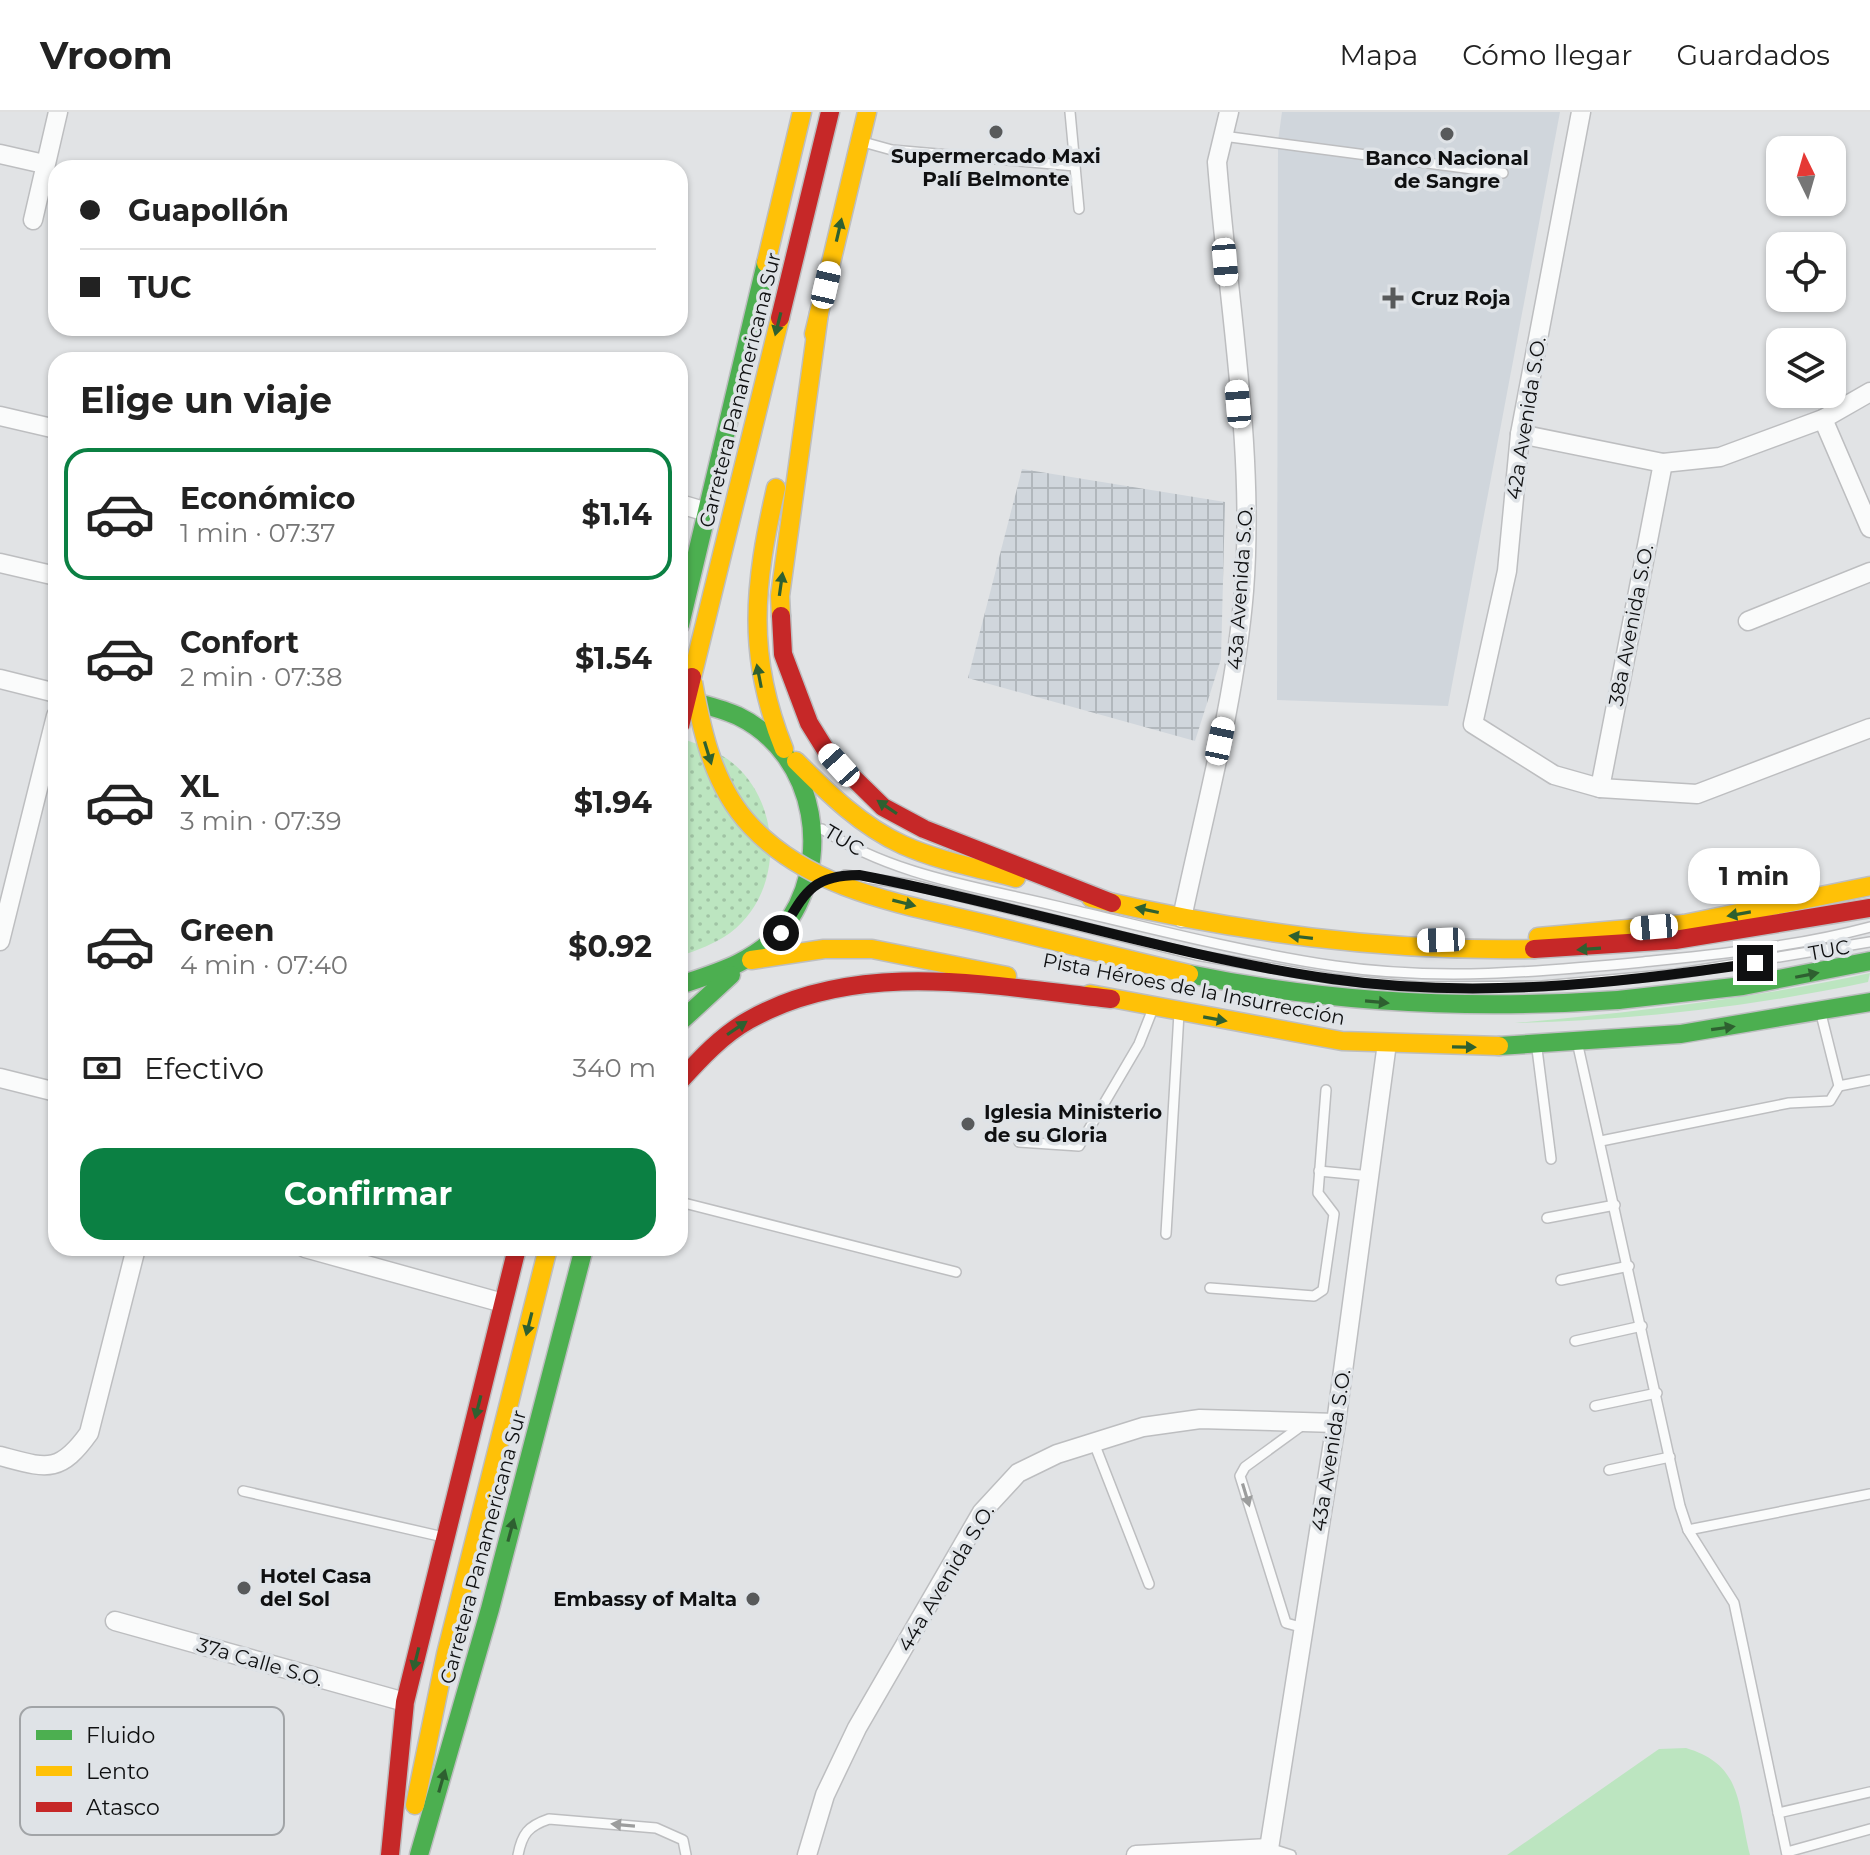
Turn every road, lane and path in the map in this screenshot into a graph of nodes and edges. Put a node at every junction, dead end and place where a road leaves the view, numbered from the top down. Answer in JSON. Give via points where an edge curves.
{"nodes":[{"id":1,"x":58,"y":112,"type":"edge"},
{"id":2,"x":802,"y":112,"type":"edge"},
{"id":3,"x":830,"y":112,"type":"edge"},
{"id":4,"x":867,"y":112,"type":"edge"},
{"id":5,"x":1070,"y":112,"type":"edge"},
{"id":6,"x":1229,"y":112,"type":"edge"},
{"id":7,"x":1581,"y":112,"type":"edge"},
{"id":8,"x":1223,"y":136,"type":"junction"},
{"id":9,"x":860,"y":141,"type":"junction"},
{"id":10,"x":0,"y":154,"type":"edge"},
{"id":11,"x":44,"y":164,"type":"junction"},
{"id":12,"x":1075,"y":166,"type":"junction"},
{"id":13,"x":1503,"y":173,"type":"dead end"},
{"id":14,"x":1079,"y":209,"type":"dead end"},
{"id":15,"x":33,"y":220,"type":"dead end"},
{"id":16,"x":819,"y":313,"type":"junction"},
{"id":17,"x":1870,"y":392,"type":"edge"},
{"id":18,"x":0,"y":416,"type":"edge"},
{"id":19,"x":1823,"y":419,"type":"junction"},
{"id":20,"x":48,"y":427,"type":"edge"},
{"id":21,"x":1520,"y":434,"type":"junction"},
{"id":22,"x":1663,"y":463,"type":"junction"},
{"id":23,"x":688,"y":506,"type":"edge"},
{"id":24,"x":707,"y":512,"type":"junction"},
{"id":25,"x":1870,"y":528,"type":"edge"},
{"id":26,"x":0,"y":563,"type":"edge"},
{"id":27,"x":1870,"y":572,"type":"edge"},
{"id":28,"x":48,"y":574,"type":"edge"},
{"id":29,"x":688,"y":592,"type":"edge"},
{"id":30,"x":1748,"y":621,"type":"dead end"},
{"id":31,"x":692,"y":677,"type":"junction"},
{"id":32,"x":0,"y":679,"type":"edge"},
{"id":33,"x":48,"y":691,"type":"edge"},
{"id":34,"x":688,"y":693,"type":"edge"},
{"id":35,"x":688,"y":699,"type":"edge"},
{"id":36,"x":1870,"y":728,"type":"edge"},
{"id":37,"x":48,"y":748,"type":"edge"},
{"id":38,"x":784,"y":749,"type":"junction"},
{"id":39,"x":1600,"y":788,"type":"junction"},
{"id":40,"x":812,"y":817,"type":"junction"},
{"id":41,"x":1870,"y":886,"type":"edge"},
{"id":42,"x":802,"y":899,"type":"junction"},
{"id":43,"x":1112,"y":903,"type":"junction"},
{"id":44,"x":1870,"y":908,"type":"edge"},
{"id":45,"x":1182,"y":918,"type":"junction"},
{"id":46,"x":1870,"y":927,"type":"edge"},
{"id":47,"x":0,"y":941,"type":"edge"},
{"id":48,"x":1870,"y":942,"type":"edge"},
{"id":49,"x":1348,"y":943,"type":"junction"},
{"id":50,"x":1870,"y":961,"type":"edge"},
{"id":51,"x":746,"y":963,"type":"junction"},
{"id":52,"x":688,"y":984,"type":"edge"},
{"id":53,"x":1111,"y":999,"type":"junction"},
{"id":54,"x":1869,"y":1006,"type":"edge"},
{"id":55,"x":1153,"y":1008,"type":"junction"},
{"id":56,"x":1179,"y":1013,"type":"junction"},
{"id":57,"x":1820,"y":1013,"type":"junction"},
{"id":58,"x":688,"y":1015,"type":"edge"},
{"id":59,"x":1387,"y":1043,"type":"junction"},
{"id":60,"x":1578,"y":1043,"type":"junction"},
{"id":61,"x":1537,"y":1045,"type":"junction"},
{"id":62,"x":688,"y":1072,"type":"edge"},
{"id":63,"x":0,"y":1078,"type":"edge"},
{"id":64,"x":1870,"y":1080,"type":"edge"},
{"id":65,"x":1839,"y":1086,"type":"junction"},
{"id":66,"x":48,"y":1090,"type":"edge"},
{"id":67,"x":1326,"y":1090,"type":"dead end"},
{"id":68,"x":1601,"y":1141,"type":"junction"},
{"id":69,"x":1019,"y":1142,"type":"dead end"},
{"id":70,"x":1551,"y":1159,"type":"dead end"},
{"id":71,"x":1319,"y":1171,"type":"junction"},
{"id":72,"x":1371,"y":1176,"type":"junction"},
{"id":73,"x":688,"y":1204,"type":"edge"},
{"id":74,"x":1615,"y":1205,"type":"junction"},
{"id":75,"x":1547,"y":1218,"type":"dead end"},
{"id":76,"x":1166,"y":1234,"type":"dead end"},
{"id":77,"x":134,"y":1256,"type":"edge"},
{"id":78,"x":334,"y":1256,"type":"edge"},
{"id":79,"x":515,"y":1256,"type":"edge"},
{"id":80,"x":546,"y":1256,"type":"edge"},
{"id":81,"x":582,"y":1256,"type":"edge"},
{"id":82,"x":596,"y":1256,"type":"edge"},
{"id":83,"x":1629,"y":1266,"type":"junction"},
{"id":84,"x":956,"y":1272,"type":"dead end"},
{"id":85,"x":1561,"y":1280,"type":"dead end"},
{"id":86,"x":1210,"y":1288,"type":"dead end"},
{"id":87,"x":503,"y":1303,"type":"junction"},
{"id":88,"x":1642,"y":1326,"type":"junction"},
{"id":89,"x":1575,"y":1341,"type":"dead end"},
{"id":90,"x":558,"y":1355,"type":"junction"},
{"id":91,"x":1657,"y":1393,"type":"junction"},
{"id":92,"x":1595,"y":1406,"type":"dead end"},
{"id":93,"x":1306,"y":1422,"type":"junction"},
{"id":94,"x":1336,"y":1423,"type":"junction"},
{"id":95,"x":1094,"y":1443,"type":"junction"},
{"id":96,"x":0,"y":1456,"type":"edge"},
{"id":97,"x":1670,"y":1457,"type":"junction"},
{"id":98,"x":1609,"y":1470,"type":"dead end"},
{"id":99,"x":243,"y":1491,"type":"dead end"},
{"id":100,"x":1870,"y":1494,"type":"edge"},
{"id":101,"x":1688,"y":1530,"type":"junction"},
{"id":102,"x":446,"y":1537,"type":"junction"},
{"id":103,"x":1149,"y":1584,"type":"dead end"},
{"id":104,"x":115,"y":1621,"type":"dead end"},
{"id":105,"x":1304,"y":1628,"type":"junction"},
{"id":106,"x":405,"y":1702,"type":"junction"},
{"id":107,"x":1870,"y":1792,"type":"edge"},
{"id":108,"x":1778,"y":1813,"type":"junction"},
{"id":109,"x":1870,"y":1829,"type":"edge"},
{"id":110,"x":1268,"y":1852,"type":"edge"},
{"id":111,"x":1787,"y":1854,"type":"edge"},
{"id":112,"x":390,"y":1855,"type":"edge"},
{"id":113,"x":405,"y":1855,"type":"edge"},
{"id":114,"x":419,"y":1855,"type":"edge"},
{"id":115,"x":518,"y":1855,"type":"edge"},
{"id":116,"x":686,"y":1855,"type":"edge"},
{"id":117,"x":807,"y":1855,"type":"edge"},
{"id":118,"x":1136,"y":1855,"type":"edge"},
{"id":119,"x":1291,"y":1855,"type":"edge"}],
"edges":[{"from":1,"to":11,"type":"street"},
{"from":2,"to":24,"type":"main road","name":"Carretera Panamericana Sur"},
{"from":3,"to":31,"type":"main road","name":"Carretera Panamericana Sur","one_way":true},
{"from":4,"to":9,"type":"main road"},
{"from":5,"to":12,"type":"lane"},
{"from":6,"to":8,"type":"street","name":"43a Avenida S.O."},
{"from":7,"to":21,"type":"street","name":"42a Avenida S.O."},
{"from":8,"to":13,"type":"lane"},
{"from":8,"to":45,"type":"street","name":"43a Avenida S.O.","via":[[1217,162],[1247,490],[1244,590],[1233,682]]},
{"from":9,"to":12,"type":"lane","via":[[892,150]]},
{"from":16,"to":9,"type":"main road","one_way":true},
{"from":10,"to":11,"type":"street"},
{"from":11,"to":15,"type":"street"},
{"from":12,"to":14,"type":"lane"},
{"from":38,"to":16,"type":"main road","one_way":true,"via":[[761,687],[753,622],[758,563]]},
{"from":43,"to":16,"type":"main road","one_way":true,"via":[[924,829],[883,807],[827,752],[809,723],[783,654],[780,596]]},
{"from":17,"to":19,"type":"street"},
{"from":18,"to":20,"type":"street"},
{"from":19,"to":22,"type":"street","via":[[1720,457]]},
{"from":19,"to":25,"type":"street"},
{"from":21,"to":22,"type":"street"},
{"from":21,"to":39,"type":"street","name":"42a Avenida S.O.","via":[[1507,571],[1473,724],[1554,775]]},
{"from":22,"to":39,"type":"street","name":"38a Avenida S.O."},
{"from":23,"to":24,"type":"street"},
{"from":24,"to":29,"type":"main road","name":"Carretera Panamericana Sur"},
{"from":26,"to":28,"type":"street"},
{"from":27,"to":30,"type":"street"},
{"from":31,"to":34,"type":"main road","name":"Carretera Panamericana Sur","bridge":true},
{"from":31,"to":50,"type":"main road","name":"Pista Héroes de la Insurrección","one_way":true,"bridge":true,"via":[[708,755],[731,802],[778,852],[837,884],[1193,974],[1312,996],[1464,1008],[1618,1000],[1743,986]]},
{"from":32,"to":33,"type":"street"},
{"from":35,"to":38,"type":"main road","via":[[744,717]]},
{"from":36,"to":39,"type":"street","via":[[1697,794]]},
{"from":37,"to":47,"type":"street"},
{"from":38,"to":40,"type":"main road","via":[[805,785]]},
{"from":38,"to":43,"type":"main road","via":[[844,808],[919,852]]},
{"from":40,"to":42,"type":"main road","via":[[813,860]]},
{"from":40,"to":46,"type":"lane","name":"TUC","via":[[843,842],[881,861],[1239,950],[1338,966],[1446,976],[1520,974],[1744,952]]},
{"from":41,"to":49,"type":"main road","one_way":true,"via":[[1684,924],[1534,937]]},
{"from":42,"to":48,"type":"lane","name":"TUC","via":[[833,875],[859,875],[1196,955],[1334,979],[1420,987],[1542,986],[1675,974]]},
{"from":42,"to":51,"type":"main road","via":[[781,933]]},
{"from":45,"to":43,"type":"main road","one_way":true},
{"from":44,"to":49,"type":"main road","one_way":true,"via":[[1652,945],[1536,952]]},
{"from":49,"to":45,"type":"main road","one_way":true},
{"from":51,"to":52,"type":"main road"},
{"from":51,"to":53,"type":"main road","name":"Pista Héroes de la Insurrección","via":[[824,949],[872,949]]},
{"from":51,"to":58,"type":"main road"},
{"from":53,"to":55,"type":"main road","name":"Pista Héroes de la Insurrección"},
{"from":62,"to":53,"type":"main road","one_way":true,"via":[[750,1020],[801,997],[850,986],[916,982]]},
{"from":54,"to":57,"type":"main road","name":"Pista Héroes de la Insurrección"},
{"from":55,"to":56,"type":"main road","name":"Pista Héroes de la Insurrección"},
{"from":55,"to":69,"type":"lane","via":[[1139,1044],[1079,1146]]},
{"from":56,"to":59,"type":"main road","name":"Pista Héroes de la Insurrección","one_way":true,"via":[[1342,1041]]},
{"from":56,"to":76,"type":"lane"},
{"from":60,"to":57,"type":"main road","name":"Pista Héroes de la Insurrección","one_way":true},
{"from":57,"to":65,"type":"lane"},
{"from":59,"to":61,"type":"main road","name":"Pista Héroes de la Insurrección","one_way":true},
{"from":59,"to":72,"type":"street","name":"43a Avenida S.O."},
{"from":60,"to":61,"type":"main road","name":"Pista Héroes de la Insurrección"},
{"from":60,"to":68,"type":"lane"},
{"from":61,"to":70,"type":"lane"},
{"from":63,"to":66,"type":"street"},
{"from":64,"to":65,"type":"lane"},
{"from":65,"to":68,"type":"lane","via":[[1830,1101],[1789,1103]]},
{"from":67,"to":71,"type":"lane"},
{"from":68,"to":74,"type":"lane"},
{"from":71,"to":72,"type":"lane"},
{"from":71,"to":86,"type":"lane","via":[[1318,1193],[1334,1214],[1323,1290],[1314,1296]]},
{"from":72,"to":94,"type":"street","name":"43a Avenida S.O."},
{"from":73,"to":84,"type":"lane"},
{"from":74,"to":75,"type":"lane"},
{"from":74,"to":83,"type":"lane"},
{"from":77,"to":96,"type":"street","via":[[89,1433],[56,1467]]},
{"from":78,"to":87,"type":"street"},
{"from":79,"to":87,"type":"main road","name":"Carretera Panamericana Sur"},
{"from":80,"to":113,"type":"main road","name":"Carretera Panamericana Sur","one_way":true,"via":[[446,1654]]},
{"from":81,"to":90,"type":"main road","name":"Carretera Panamericana Sur"},
{"from":82,"to":90,"type":"main road"},
{"from":83,"to":85,"type":"lane"},
{"from":83,"to":88,"type":"lane"},
{"from":87,"to":102,"type":"main road","name":"Carretera Panamericana Sur","one_way":true},
{"from":88,"to":89,"type":"lane"},
{"from":88,"to":91,"type":"lane"},
{"from":114,"to":90,"type":"main road","name":"Carretera Panamericana Sur","one_way":true},
{"from":91,"to":92,"type":"lane"},
{"from":91,"to":97,"type":"lane"},
{"from":93,"to":94,"type":"street","name":"44a Avenida S.O."},
{"from":93,"to":95,"type":"street","name":"44a Avenida S.O.","via":[[1200,1419],[1143,1427]]},
{"from":93,"to":105,"type":"lane","one_way":true,"via":[[1240,1476],[1286,1623]]},
{"from":94,"to":105,"type":"street","name":"43a Avenida S.O."},
{"from":95,"to":103,"type":"lane"},
{"from":95,"to":117,"type":"street","name":"44a Avenida S.O.","via":[[1018,1473],[982,1512],[857,1728],[825,1795]]},
{"from":97,"to":98,"type":"lane"},
{"from":97,"to":101,"type":"lane"},
{"from":99,"to":102,"type":"lane"},
{"from":100,"to":101,"type":"lane"},
{"from":101,"to":108,"type":"lane","via":[[1734,1603]]},
{"from":102,"to":106,"type":"main road","name":"Carretera Panamericana Sur","one_way":true},
{"from":104,"to":106,"type":"street","name":"37a Calle S.O."},
{"from":105,"to":110,"type":"street","name":"43a Avenida S.O."},
{"from":106,"to":112,"type":"main road","name":"Carretera Panamericana Sur"},
{"from":107,"to":108,"type":"lane"},
{"from":108,"to":111,"type":"lane"},
{"from":109,"to":111,"type":"lane"},
{"from":110,"to":118,"type":"street"},
{"from":110,"to":119,"type":"lane"},
{"from":116,"to":115,"type":"lane","one_way":true,"via":[[683,1840],[656,1828],[549,1819],[525,1832]]}]}
